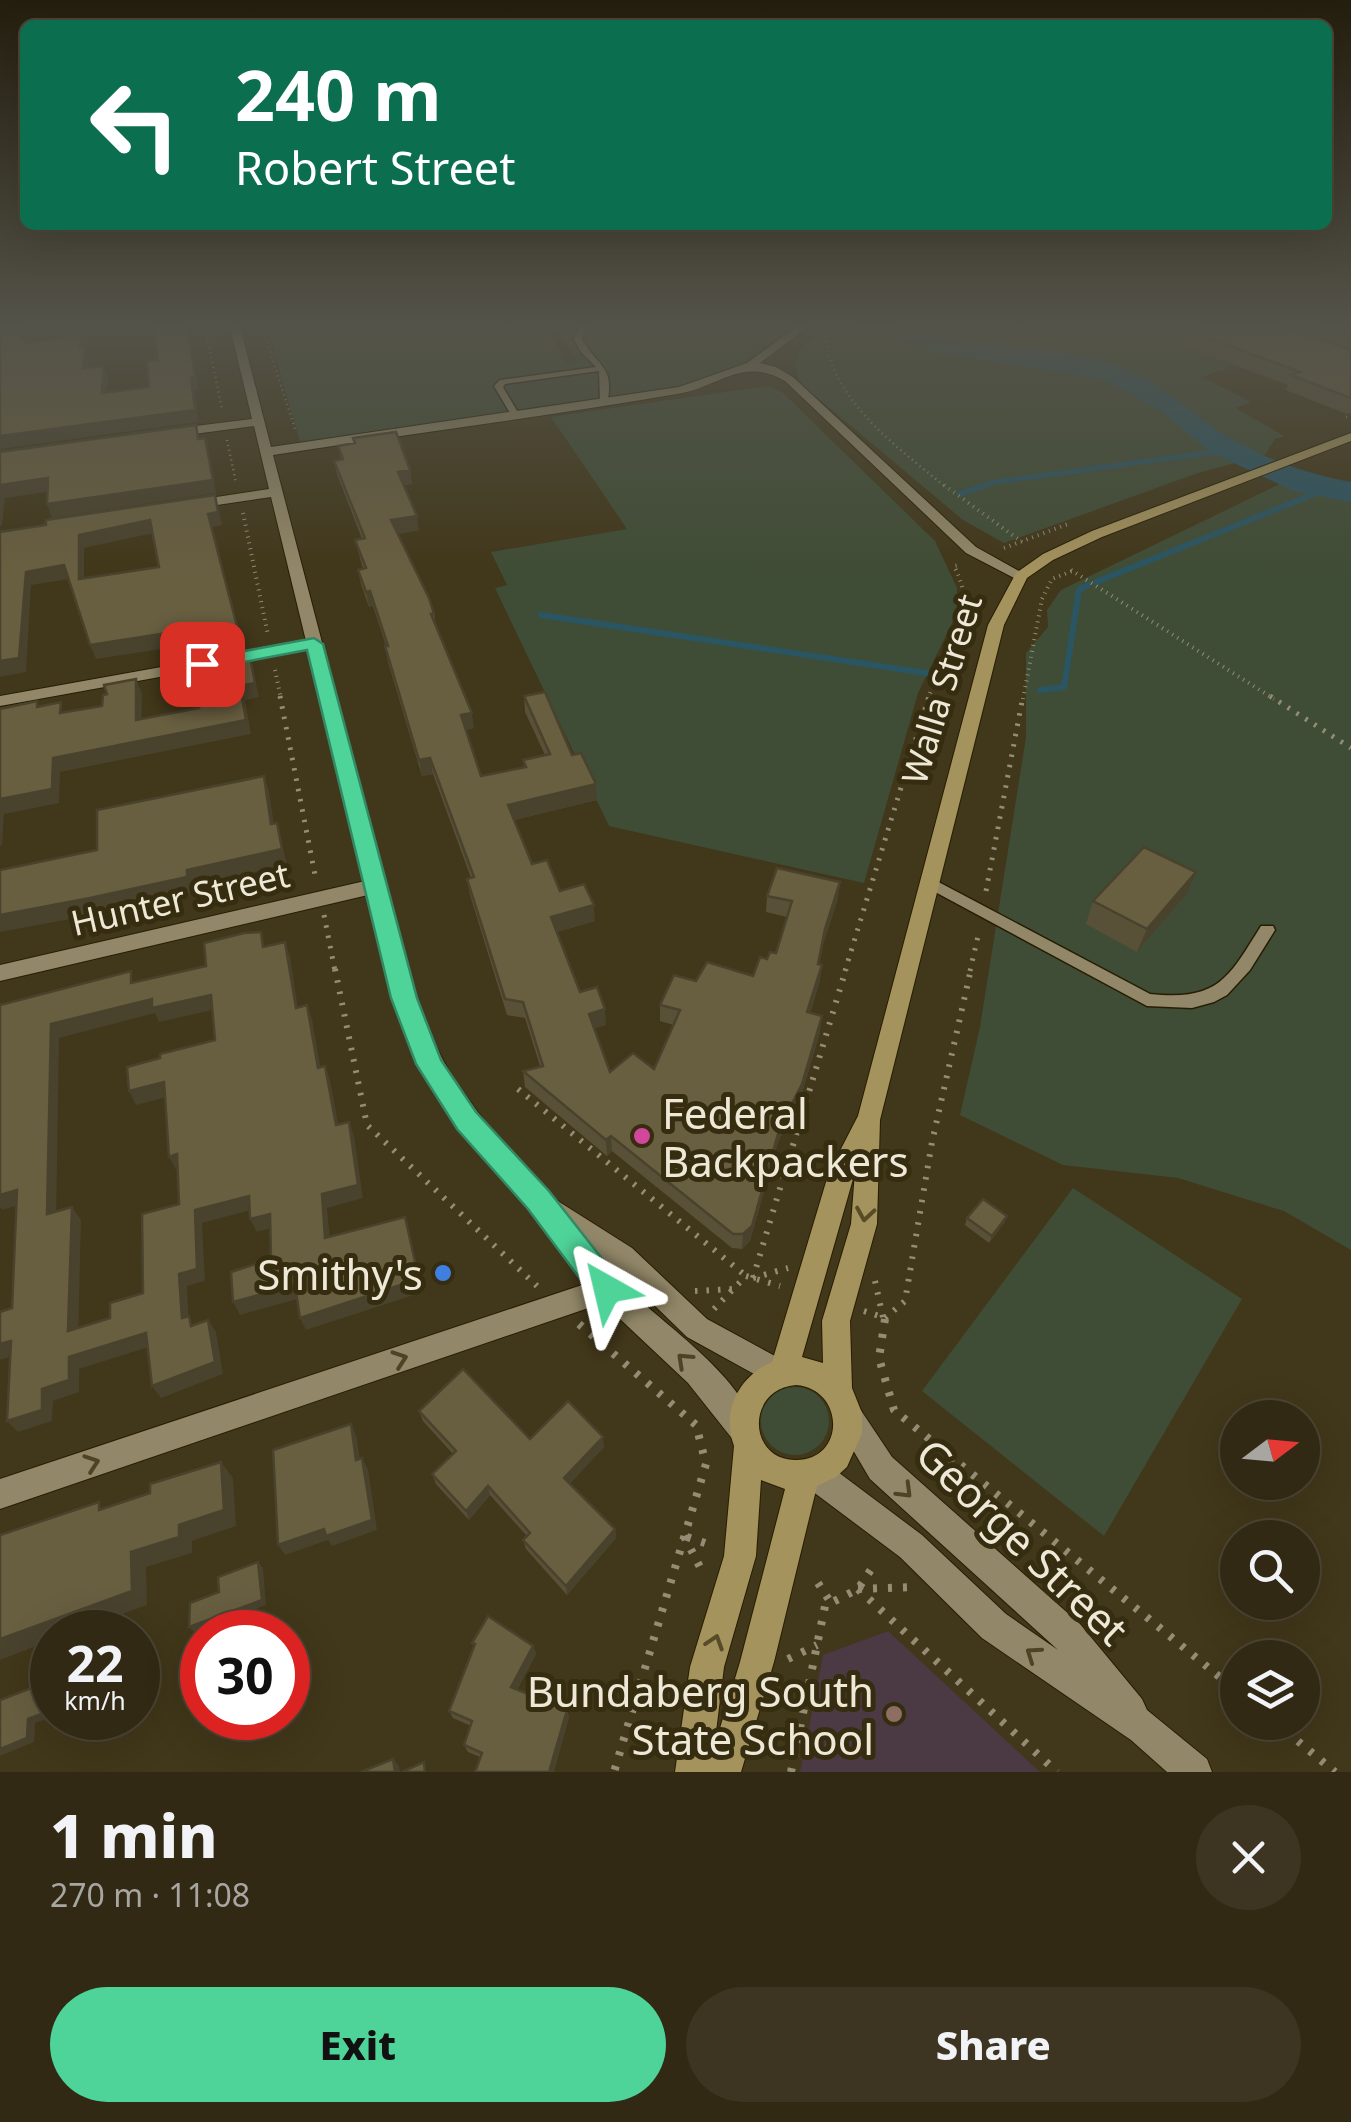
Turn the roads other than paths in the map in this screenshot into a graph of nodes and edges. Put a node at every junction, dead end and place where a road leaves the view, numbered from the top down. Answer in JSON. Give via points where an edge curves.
{"nodes":[{"id":1,"x":254,"y":406,"type":"edge"},
{"id":2,"x":509,"y":406,"type":"edge"},
{"id":3,"x":586,"y":406,"type":"edge"},
{"id":4,"x":817,"y":406,"type":"edge"},
{"id":5,"x":516,"y":416,"type":"junction"},
{"id":6,"x":258,"y":422,"type":"junction"},
{"id":7,"x":150,"y":436,"type":"edge"},
{"id":8,"x":1351,"y":438,"type":"edge"},
{"id":9,"x":266,"y":452,"type":"junction"},
{"id":10,"x":276,"y":492,"type":"junction"},
{"id":11,"x":166,"y":508,"type":"edge"},
{"id":12,"x":1021,"y":576,"type":"junction"},
{"id":13,"x":314,"y":644,"type":"junction"},
{"id":14,"x":0,"y":701,"type":"edge"},
{"id":15,"x":929,"y":882,"type":"junction"},
{"id":16,"x":376,"y":886,"type":"junction"},
{"id":17,"x":1267,"y":930,"type":"dead end"},
{"id":18,"x":0,"y":973,"type":"edge"},
{"id":19,"x":870,"y":1117,"type":"junction"},
{"id":20,"x":539,"y":1200,"type":"junction"},
{"id":21,"x":607,"y":1289,"type":"junction"},
{"id":22,"x":780,"y":1371,"type":"junction"},
{"id":23,"x":843,"y":1405,"type":"junction"},
{"id":24,"x":747,"y":1438,"type":"junction"},
{"id":25,"x":810,"y":1476,"type":"junction"},
{"id":26,"x":0,"y":1494,"type":"edge"},
{"id":27,"x":1144,"y":1728,"type":"junction"},
{"id":28,"x":693,"y":1772,"type":"edge"},
{"id":29,"x":722,"y":1772,"type":"edge"},
{"id":30,"x":1194,"y":1772,"type":"edge"}],
"edges":[{"from":1,"to":6,"type":"street"},
{"from":2,"to":5,"type":"lane"},
{"from":3,"to":5,"type":"street"},
{"from":4,"to":12,"type":"street","via":[[982,557]]},
{"from":5,"to":9,"type":"street"},
{"from":6,"to":7,"type":"street"},
{"from":6,"to":9,"type":"street"},
{"from":8,"to":12,"type":"street","name":"Walla Street","via":[[1096,534]]},
{"from":9,"to":10,"type":"street"},
{"from":10,"to":11,"type":"street"},
{"from":10,"to":13,"type":"street"},
{"from":12,"to":15,"type":"street","name":"Walla Street","via":[[996,625]]},
{"from":13,"to":14,"type":"street"},
{"from":13,"to":16,"type":"street"},
{"from":15,"to":17,"type":"lane","via":[[1148,1000],[1171,1004],[1212,996],[1235,982]]},
{"from":15,"to":19,"type":"street","name":"Walla Street"},
{"from":16,"to":18,"type":"street","name":"Hunter Street"},
{"from":16,"to":20,"type":"street","via":[[404,998],[430,1064],[467,1120]]},
{"from":19,"to":22,"type":"street","name":"Walla Street","via":[[842,1172]]},
{"from":19,"to":23,"type":"street","name":"Walla Street","one_way":true,"via":[[864,1224],[836,1321]]},
{"from":20,"to":21,"type":"street"},
{"from":20,"to":22,"type":"street","via":[[623,1257],[698,1328]]},
{"from":24,"to":21,"type":"street","one_way":true,"via":[[718,1392]]},
{"from":26,"to":21,"type":"street","one_way":true},
{"from":22,"to":23,"type":"street","via":[[815,1375]]},
{"from":22,"to":24,"type":"street","via":[[753,1390],[744,1418]]},
{"from":23,"to":25,"type":"street","via":[[846,1444]]},
{"from":23,"to":27,"type":"street","name":"George Street","one_way":true,"via":[[881,1468],[1068,1636]]},
{"from":24,"to":25,"type":"street","via":[[766,1465]]},
{"from":28,"to":24,"type":"street","one_way":true,"via":[[707,1667],[740,1556]]},
{"from":27,"to":25,"type":"street","name":"George Street","one_way":true,"via":[[994,1626],[911,1546]]},
{"from":25,"to":29,"type":"street","via":[[777,1568],[739,1730]]},
{"from":27,"to":30,"type":"street","name":"George Street"}]}
